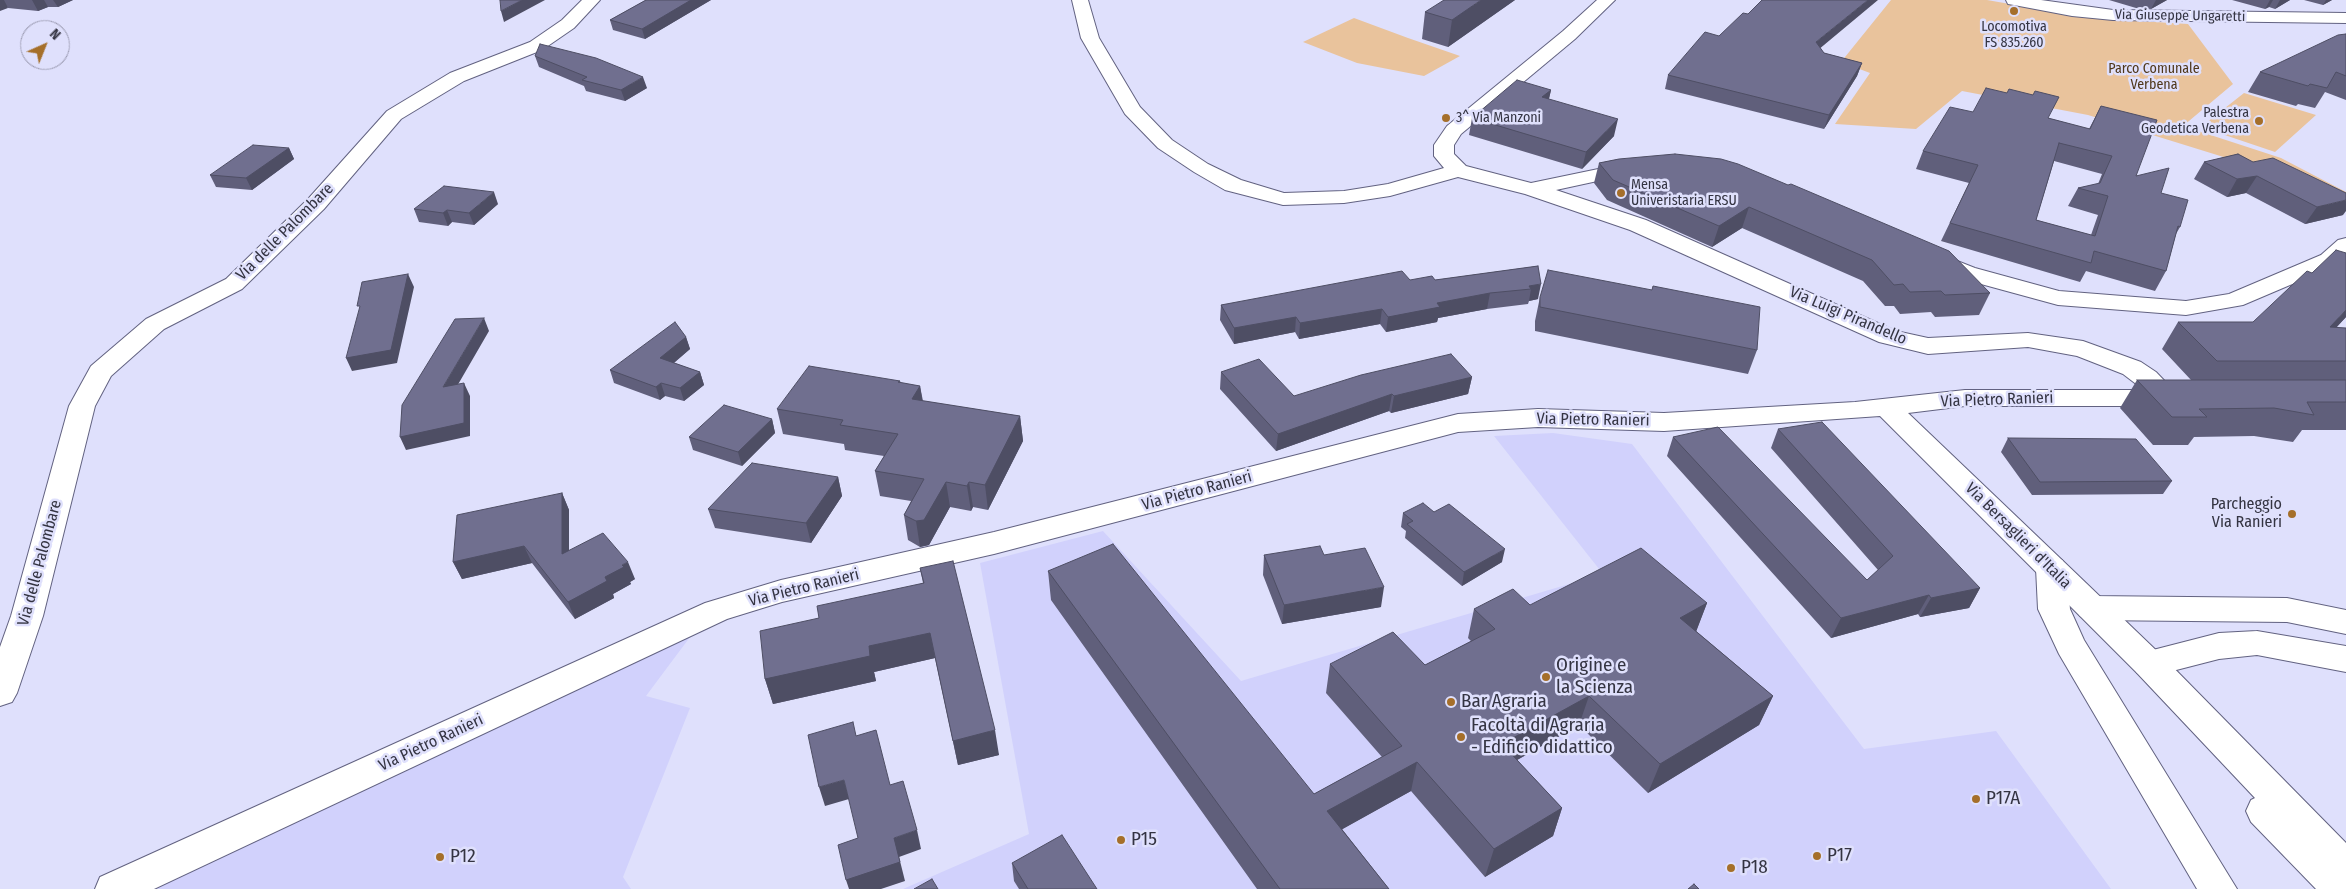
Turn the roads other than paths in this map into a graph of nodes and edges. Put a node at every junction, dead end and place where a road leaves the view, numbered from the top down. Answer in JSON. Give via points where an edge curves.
{"nodes":[{"id":1,"x":592,"y":0,"type":"edge"},
{"id":2,"x":1080,"y":0,"type":"edge"},
{"id":3,"x":1607,"y":0,"type":"edge"},
{"id":4,"x":2014,"y":0,"type":"edge"},
{"id":5,"x":2346,"y":18,"type":"edge"},
{"id":6,"x":1651,"y":167,"type":"edge"},
{"id":7,"x":1459,"y":170,"type":"junction"},
{"id":8,"x":1531,"y":190,"type":"junction"},
{"id":9,"x":2346,"y":245,"type":"edge"},
{"id":10,"x":1921,"y":253,"type":"edge"},
{"id":11,"x":2179,"y":398,"type":"joint"},
{"id":12,"x":1887,"y":407,"type":"junction"},
{"id":13,"x":2051,"y":568,"type":"junction"},
{"id":14,"x":2092,"y":608,"type":"junction"},
{"id":15,"x":2346,"y":622,"type":"edge"},
{"id":16,"x":2346,"y":658,"type":"edge"},
{"id":17,"x":2149,"y":664,"type":"junction"},
{"id":18,"x":0,"y":693,"type":"edge"},
{"id":19,"x":2346,"y":869,"type":"edge"},
{"id":20,"x":114,"y":889,"type":"edge"},
{"id":21,"x":2218,"y":889,"type":"edge"},
{"id":22,"x":2341,"y":889,"type":"edge"}],
"edges":[{"from":1,"to":18,"type":"main road","name":"Via delle Palombare","via":[[568,24],[536,46],[456,77],[394,114],[316,204],[234,284],[155,324],[100,372],[82,406],[27,616]]},
{"from":2,"to":7,"type":"main road","via":[[1090,38],[1132,110],[1165,144],[1233,185],[1284,198],[1344,197],[1390,190]]},
{"from":3,"to":7,"type":"main road","via":[[1454,130],[1444,145],[1444,156]]},
{"from":4,"to":5,"type":"main road","name":"Via Giuseppe Ungaretti","via":[[2113,15]]},
{"from":6,"to":8,"type":"main road","via":[[1623,169]]},
{"from":7,"to":8,"type":"main road","name":"Via Luigi Pirandello"},
{"from":8,"to":11,"type":"main road","name":"Via Luigi Pirandello","via":[[1638,225],[1888,336],[1928,346],[2028,340],[2083,349],[2132,368]]},
{"from":9,"to":10,"type":"main road","via":[[2329,260],[2236,300],[2186,308],[2058,298],[1966,273]]},
{"from":11,"to":12,"type":"main road","name":"Via Pietro Ranieri","via":[[1965,398]]},
{"from":12,"to":13,"type":"main road","name":"Via Bersaglieri d'Italia"},
{"from":12,"to":20,"type":"main road","name":"Via Pietro Ranieri","via":[[1664,422],[1538,418],[1458,423],[994,543],[781,591],[716,610]]},
{"from":13,"to":14,"type":"main road","name":"Via Bersaglieri d'Italia"},
{"from":13,"to":21,"type":"main road","via":[[2054,609],[2070,646]]},
{"from":14,"to":15,"type":"main road","via":[[2287,610]]},
{"from":14,"to":17,"type":"main road","name":"Via Bersaglieri d'Italia"},
{"from":16,"to":17,"type":"main road","via":[[2257,643],[2219,646]]},
{"from":17,"to":19,"type":"main road","name":"Via Bersaglieri d'Italia"},
{"from":17,"to":22,"type":"main road","via":[[2152,684],[2180,722]]}]}
